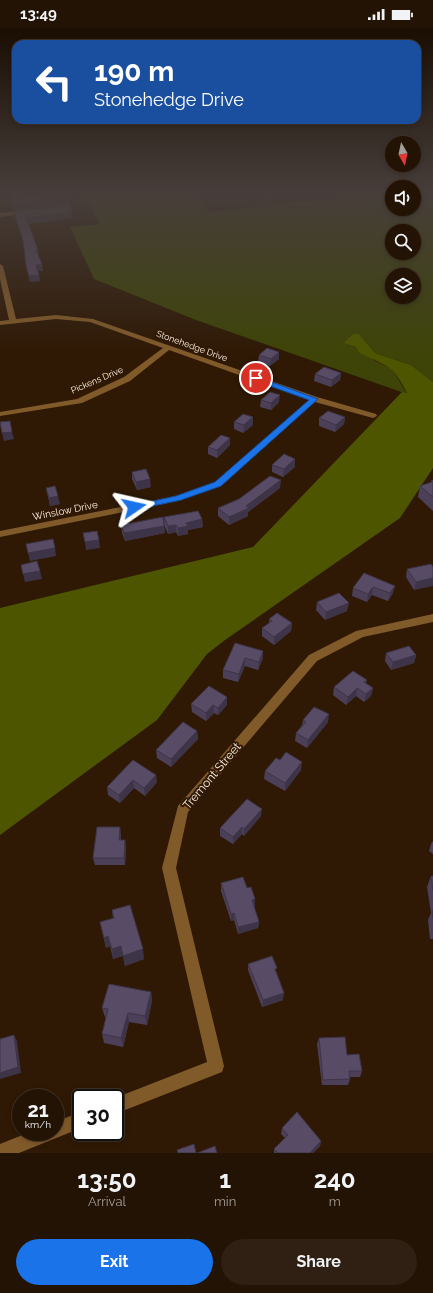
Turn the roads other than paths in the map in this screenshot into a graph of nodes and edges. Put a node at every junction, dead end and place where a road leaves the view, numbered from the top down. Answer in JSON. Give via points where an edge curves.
{"nodes":[{"id":1,"x":0,"y":266,"type":"edge"},
{"id":2,"x":13,"y":321,"type":"junction"},
{"id":3,"x":0,"y":323,"type":"edge"},
{"id":4,"x":168,"y":347,"type":"junction"},
{"id":5,"x":314,"y":399,"type":"junction"},
{"id":6,"x":0,"y":414,"type":"edge"},
{"id":7,"x":373,"y":416,"type":"dead end"},
{"id":8,"x":0,"y":534,"type":"edge"},
{"id":9,"x":433,"y":618,"type":"edge"},
{"id":10,"x":124,"y":1102,"type":"edge"},
{"id":11,"x":28,"y":1141,"type":"edge"},
{"id":12,"x":0,"y":1152,"type":"edge"}],
"edges":[{"from":1,"to":2,"type":"street"},
{"from":2,"to":3,"type":"street","name":"Stonehedge Drive"},
{"from":2,"to":4,"type":"street","name":"Stonehedge Drive","via":[[56,317],[91,320]]},
{"from":4,"to":5,"type":"street","name":"Stonehedge Drive"},
{"from":4,"to":6,"type":"street","name":"Pickens Drive","via":[[128,379],[79,401]]},
{"from":5,"to":7,"type":"street","name":"Stonehedge Drive"},
{"from":5,"to":8,"type":"street","name":"Winslow Drive","via":[[218,484],[178,498]]},
{"from":9,"to":10,"type":"street","name":"Tremont Street","via":[[360,634],[313,658],[182,810],[169,868],[216,1066]]},
{"from":11,"to":12,"type":"street"}]}
